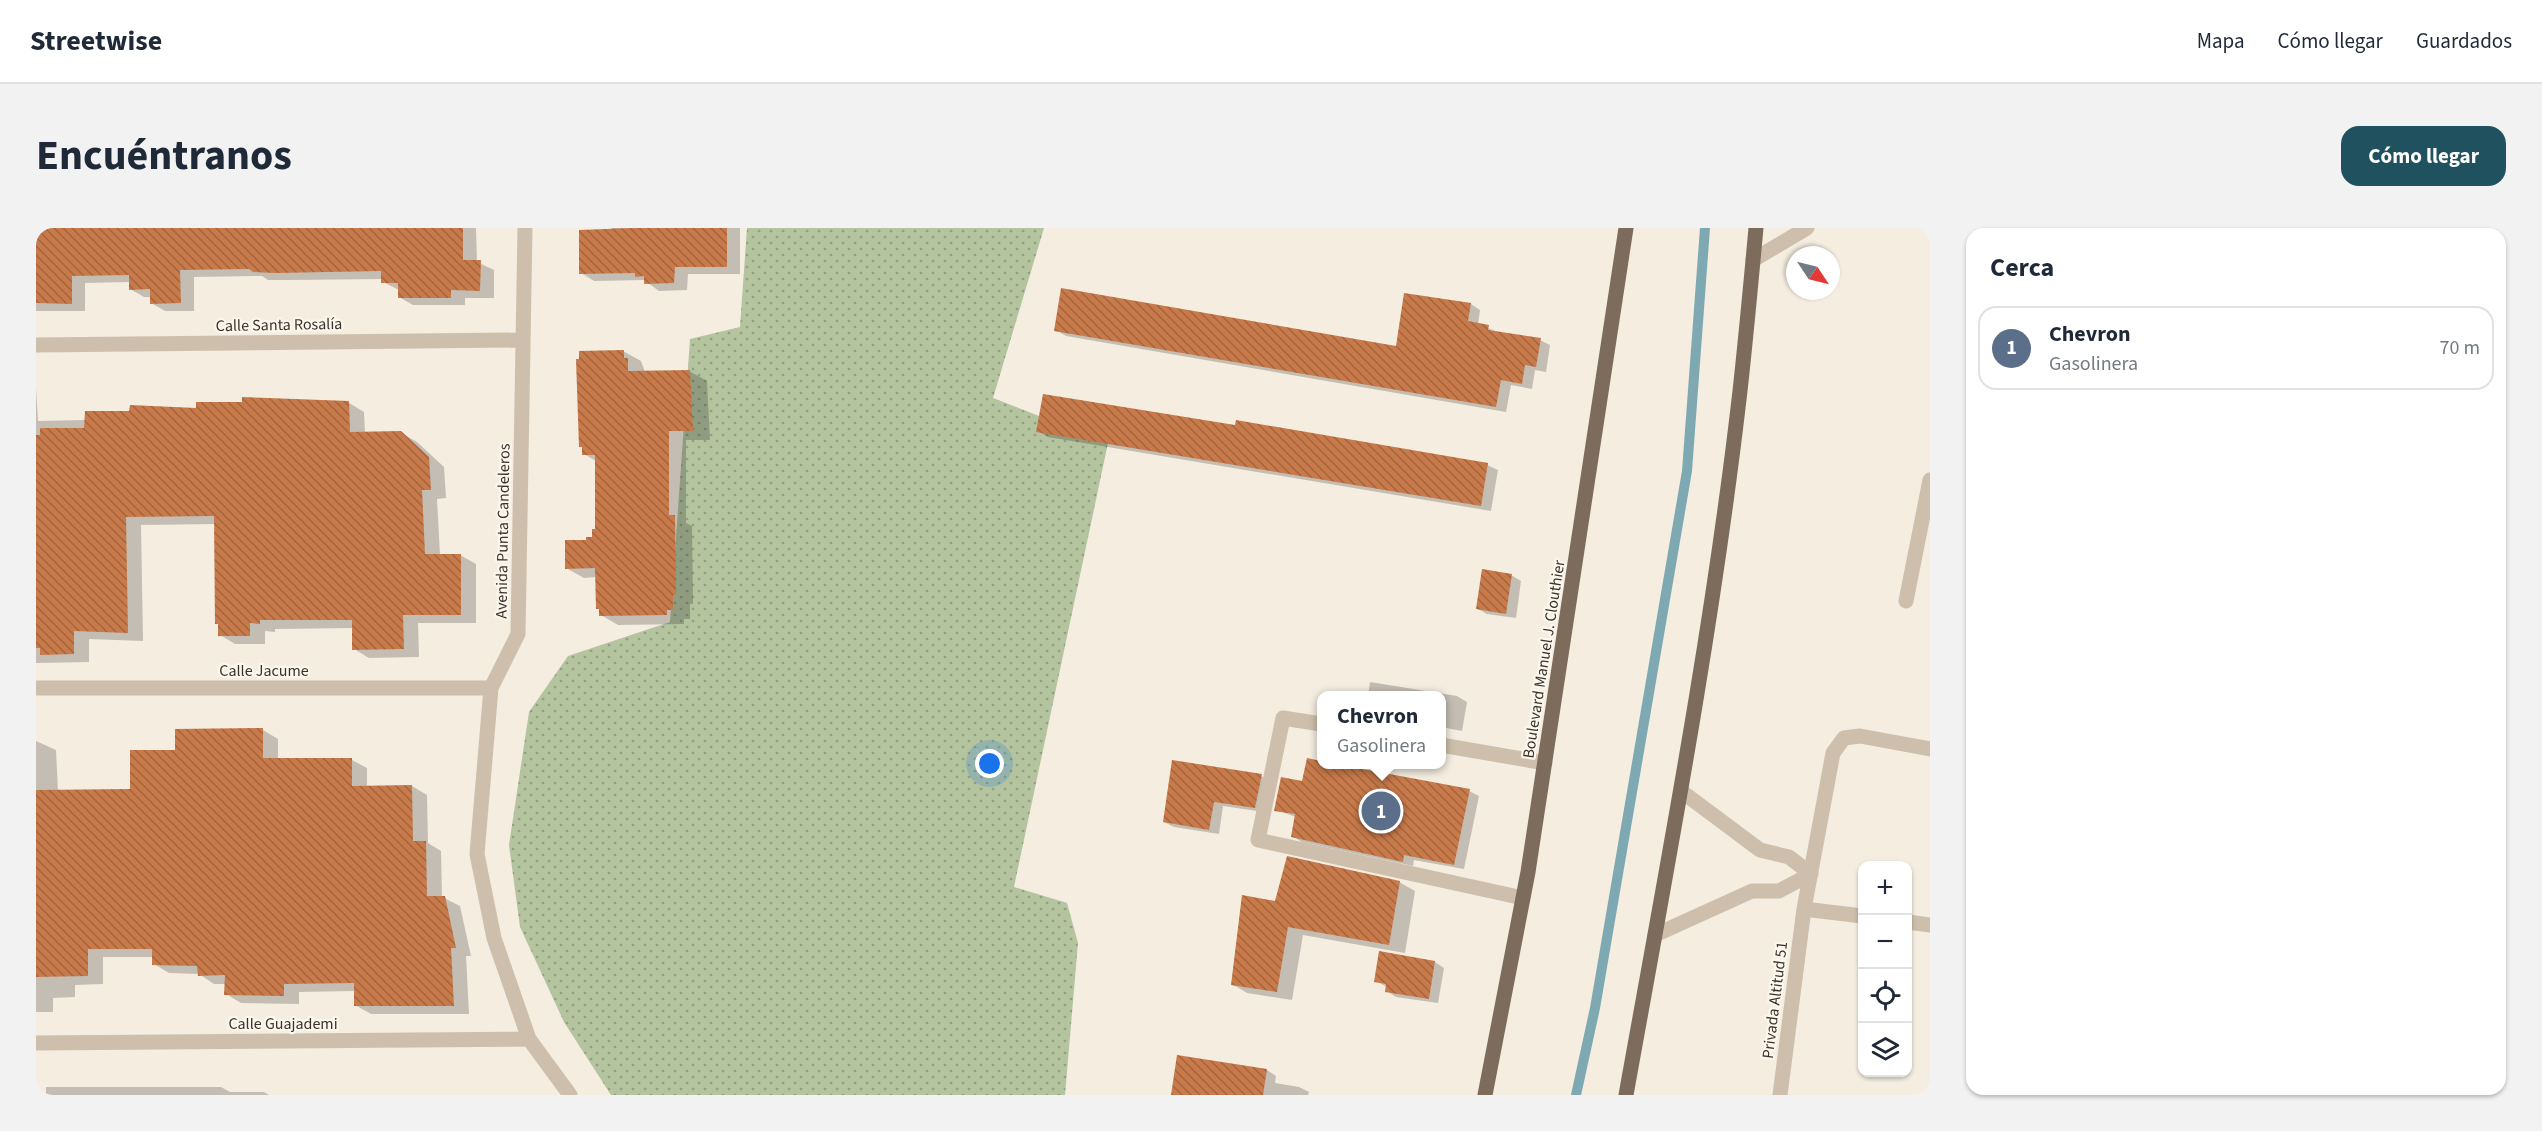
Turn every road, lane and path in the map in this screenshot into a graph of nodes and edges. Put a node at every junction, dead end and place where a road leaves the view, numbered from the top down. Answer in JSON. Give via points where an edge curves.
{"nodes":[{"id":1,"x":525,"y":228,"type":"edge"},
{"id":2,"x":1626,"y":228,"type":"edge"},
{"id":3,"x":1756,"y":228,"type":"edge"},
{"id":4,"x":1807,"y":228,"type":"edge"},
{"id":5,"x":1753,"y":260,"type":"junction"},
{"id":6,"x":522,"y":340,"type":"junction"},
{"id":7,"x":36,"y":345,"type":"edge"},
{"id":8,"x":1930,"y":480,"type":"edge"},
{"id":9,"x":1906,"y":601,"type":"dead end"},
{"id":10,"x":36,"y":688,"type":"edge"},
{"id":11,"x":491,"y":688,"type":"junction"},
{"id":12,"x":1317,"y":723,"type":"edge"},
{"id":13,"x":1446,"y":746,"type":"edge"},
{"id":14,"x":1930,"y":749,"type":"edge"},
{"id":15,"x":1545,"y":763,"type":"junction"},
{"id":16,"x":1681,"y":791,"type":"junction"},
{"id":17,"x":1810,"y":874,"type":"junction"},
{"id":18,"x":1523,"y":898,"type":"junction"},
{"id":19,"x":1804,"y":909,"type":"junction"},
{"id":20,"x":1858,"y":915,"type":"edge"},
{"id":21,"x":1912,"y":923,"type":"edge"},
{"id":22,"x":1930,"y":925,"type":"edge"},
{"id":23,"x":1655,"y":935,"type":"junction"},
{"id":24,"x":529,"y":1039,"type":"junction"},
{"id":25,"x":36,"y":1043,"type":"edge"},
{"id":26,"x":570,"y":1095,"type":"edge"},
{"id":27,"x":1485,"y":1095,"type":"edge"},
{"id":28,"x":1626,"y":1095,"type":"edge"},
{"id":29,"x":1780,"y":1095,"type":"edge"}],
"edges":[{"from":1,"to":6,"type":"street","name":"Avenida Punta Candeleros"},
{"from":2,"to":15,"type":"main road","name":"Boulevard Manuel J. Clouthier"},
{"from":3,"to":5,"type":"main road"},
{"from":4,"to":5,"type":"street"},
{"from":5,"to":16,"type":"main road","via":[[1740,392]]},
{"from":6,"to":7,"type":"street","name":"Calle Santa Rosalía"},
{"from":6,"to":11,"type":"street","name":"Avenida Punta Candeleros","via":[[518,634]]},
{"from":8,"to":9,"type":"street"},
{"from":10,"to":11,"type":"street","name":"Calle Jacume"},
{"from":11,"to":24,"type":"street","name":"Avenida Punta Candeleros","via":[[477,854],[494,938]]},
{"from":12,"to":18,"type":"street","via":[[1283,717],[1258,840]]},
{"from":13,"to":15,"type":"street"},
{"from":14,"to":17,"type":"street","name":"Privada Altitud 51","via":[[1860,736],[1844,738],[1833,753]]},
{"from":15,"to":18,"type":"main road","name":"Boulevard Manuel J. Clouthier"},
{"from":16,"to":17,"type":"street","via":[[1760,850],[1789,857]]},
{"from":16,"to":23,"type":"main road"},
{"from":17,"to":19,"type":"street","name":"Privada Altitud 51"},
{"from":17,"to":23,"type":"street","via":[[1779,891],[1752,891]]},
{"from":18,"to":27,"type":"main road","name":"Boulevard Manuel J. Clouthier"},
{"from":19,"to":20,"type":"street"},
{"from":19,"to":29,"type":"street","name":"Privada Altitud 51"},
{"from":21,"to":22,"type":"street"},
{"from":23,"to":28,"type":"main road"},
{"from":24,"to":25,"type":"street","name":"Calle Guajademi"},
{"from":24,"to":26,"type":"street","name":"Avenida Punta Candeleros"}]}
